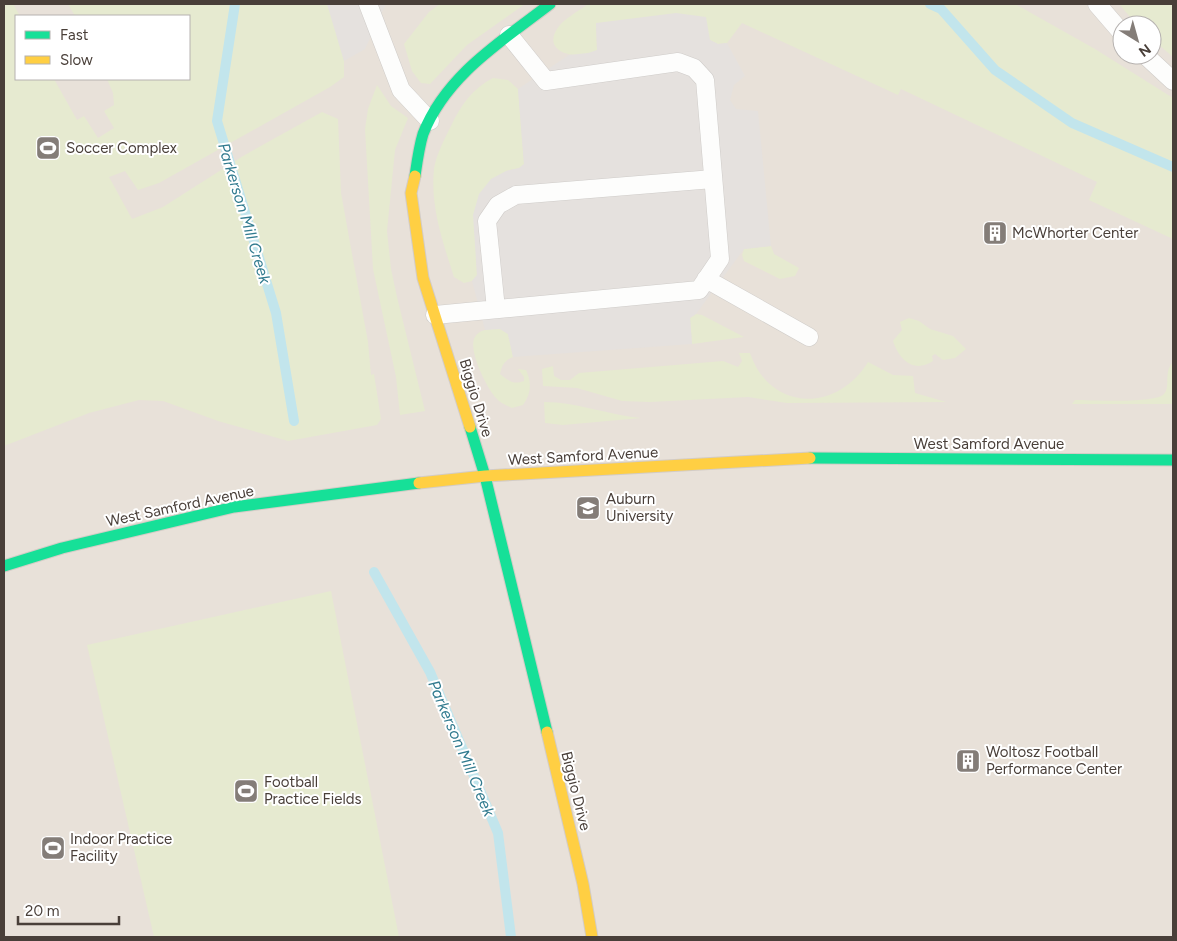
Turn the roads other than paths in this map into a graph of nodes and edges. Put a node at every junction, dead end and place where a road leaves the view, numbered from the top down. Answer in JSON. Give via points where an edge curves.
{"nodes":[{"id":1,"x":368,"y":4,"type":"edge"},
{"id":2,"x":550,"y":4,"type":"edge"},
{"id":3,"x":1097,"y":4,"type":"edge"},
{"id":4,"x":1112,"y":21,"type":"edge"},
{"id":5,"x":509,"y":35,"type":"junction"},
{"id":6,"x":1156,"y":65,"type":"edge"},
{"id":7,"x":1173,"y":81,"type":"edge"},
{"id":8,"x":430,"y":121,"type":"junction"},
{"id":9,"x":713,"y":179,"type":"junction"},
{"id":10,"x":706,"y":279,"type":"junction"},
{"id":11,"x":496,"y":309,"type":"junction"},
{"id":12,"x":434,"y":315,"type":"junction"},
{"id":13,"x":808,"y":337,"type":"dead end"},
{"id":14,"x":1173,"y":460,"type":"edge"},
{"id":15,"x":485,"y":476,"type":"junction"},
{"id":16,"x":4,"y":566,"type":"edge"},
{"id":17,"x":592,"y":937,"type":"edge"}],
"edges":[{"from":1,"to":8,"type":"lane","via":[[401,90]]},
{"from":2,"to":5,"type":"street","name":"Biggio Drive"},
{"from":3,"to":4,"type":"lane"},
{"from":5,"to":8,"type":"street","name":"Biggio Drive","via":[[471,65],[441,100]]},
{"from":5,"to":9,"type":"lane","via":[[546,81],[678,62],[694,68],[704,80]]},
{"from":6,"to":7,"type":"lane"},
{"from":8,"to":12,"type":"street","name":"Biggio Drive","via":[[423,134],[411,192],[423,278]]},
{"from":9,"to":10,"type":"lane","via":[[720,259]]},
{"from":9,"to":11,"type":"lane","via":[[516,196],[498,205],[486,221]]},
{"from":10,"to":11,"type":"lane","via":[[699,290]]},
{"from":10,"to":13,"type":"lane"},
{"from":11,"to":12,"type":"lane"},
{"from":12,"to":15,"type":"street","name":"Biggio Drive"},
{"from":14,"to":15,"type":"street","name":"West Samford Avenue","via":[[805,458]]},
{"from":15,"to":16,"type":"street","name":"West Samford Avenue","via":[[234,507],[62,548]]},
{"from":15,"to":17,"type":"street","name":"Biggio Drive","via":[[583,884]]}]}
